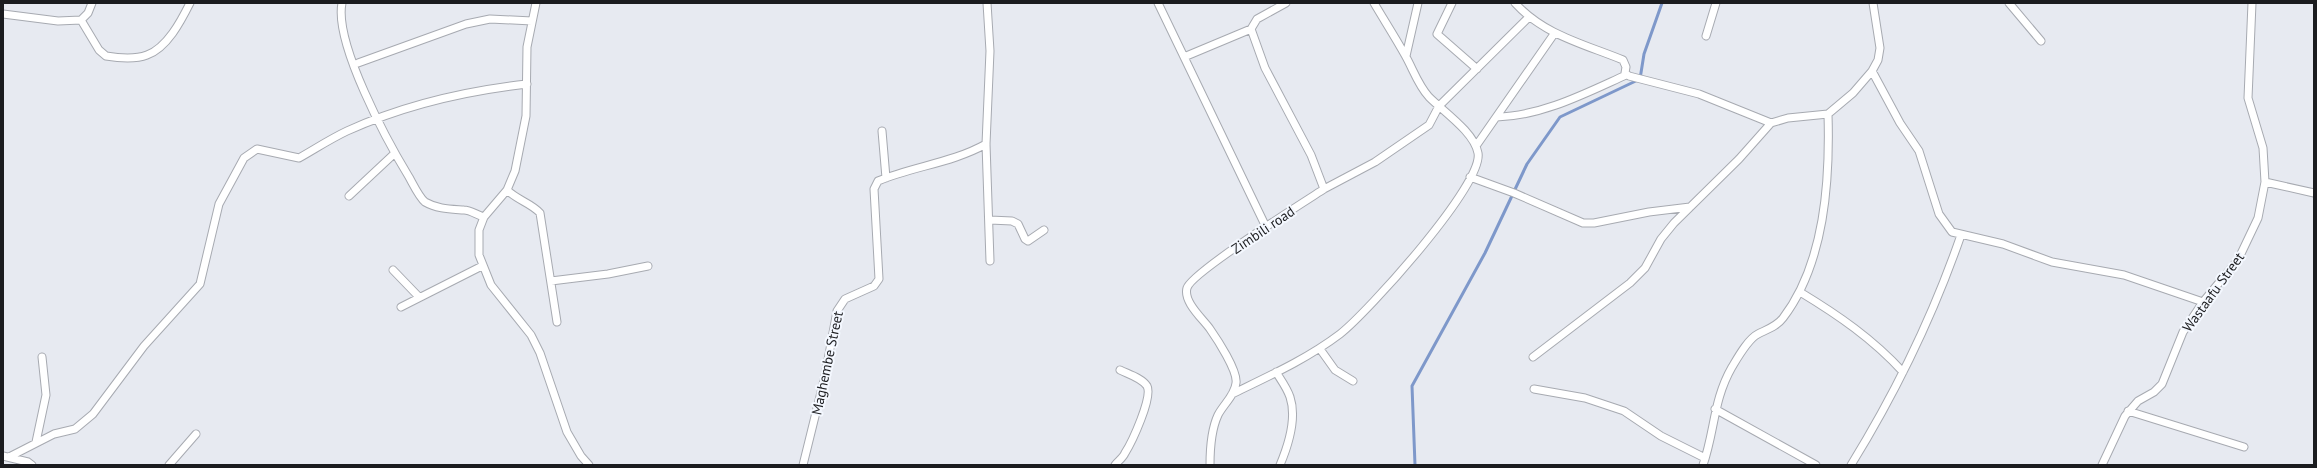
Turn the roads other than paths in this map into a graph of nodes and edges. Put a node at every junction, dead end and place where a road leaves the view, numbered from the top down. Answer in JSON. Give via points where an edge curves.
{"nodes":[{"id":1,"x":92,"y":3,"type":"edge"},
{"id":2,"x":190,"y":3,"type":"edge"},
{"id":3,"x":342,"y":3,"type":"edge"},
{"id":4,"x":536,"y":3,"type":"edge"},
{"id":5,"x":987,"y":3,"type":"edge"},
{"id":6,"x":1158,"y":3,"type":"edge"},
{"id":7,"x":1286,"y":3,"type":"edge"},
{"id":8,"x":1374,"y":3,"type":"edge"},
{"id":9,"x":1418,"y":3,"type":"edge"},
{"id":10,"x":1452,"y":3,"type":"edge"},
{"id":11,"x":1515,"y":3,"type":"edge"},
{"id":12,"x":1716,"y":3,"type":"edge"},
{"id":13,"x":1873,"y":3,"type":"edge"},
{"id":14,"x":2009,"y":3,"type":"edge"},
{"id":15,"x":2252,"y":3,"type":"edge"},
{"id":16,"x":3,"y":14,"type":"edge"},
{"id":17,"x":1528,"y":18,"type":"junction"},
{"id":18,"x":81,"y":20,"type":"junction"},
{"id":19,"x":532,"y":21,"type":"junction"},
{"id":20,"x":1251,"y":29,"type":"junction"},
{"id":21,"x":1554,"y":34,"type":"junction"},
{"id":22,"x":1706,"y":36,"type":"dead end"},
{"id":23,"x":2041,"y":41,"type":"dead end"},
{"id":24,"x":1406,"y":56,"type":"junction"},
{"id":25,"x":1184,"y":57,"type":"junction"},
{"id":26,"x":358,"y":63,"type":"dead end"},
{"id":27,"x":1477,"y":70,"type":"junction"},
{"id":28,"x":1872,"y":71,"type":"junction"},
{"id":29,"x":1626,"y":75,"type":"junction"},
{"id":30,"x":527,"y":84,"type":"junction"},
{"id":31,"x":1439,"y":106,"type":"junction"},
{"id":32,"x":1828,"y":114,"type":"junction"},
{"id":33,"x":1497,"y":117,"type":"junction"},
{"id":34,"x":376,"y":119,"type":"junction"},
{"id":35,"x":1770,"y":123,"type":"junction"},
{"id":36,"x":882,"y":131,"type":"dead end"},
{"id":37,"x":986,"y":144,"type":"junction"},
{"id":38,"x":1476,"y":146,"type":"junction"},
{"id":39,"x":395,"y":153,"type":"junction"},
{"id":40,"x":1470,"y":177,"type":"junction"},
{"id":41,"x":886,"y":178,"type":"junction"},
{"id":42,"x":2265,"y":182,"type":"junction"},
{"id":43,"x":1324,"y":189,"type":"junction"},
{"id":44,"x":507,"y":190,"type":"junction"},
{"id":45,"x":2314,"y":193,"type":"edge"},
{"id":46,"x":349,"y":196,"type":"dead end"},
{"id":47,"x":1690,"y":208,"type":"junction"},
{"id":48,"x":484,"y":217,"type":"junction"},
{"id":49,"x":990,"y":220,"type":"junction"},
{"id":50,"x":1266,"y":227,"type":"junction"},
{"id":51,"x":1044,"y":230,"type":"dead end"},
{"id":52,"x":1961,"y":235,"type":"junction"},
{"id":53,"x":990,"y":261,"type":"dead end"},
{"id":54,"x":482,"y":266,"type":"junction"},
{"id":55,"x":648,"y":266,"type":"dead end"},
{"id":56,"x":393,"y":270,"type":"dead end"},
{"id":57,"x":551,"y":281,"type":"junction"},
{"id":58,"x":1800,"y":292,"type":"junction"},
{"id":59,"x":419,"y":297,"type":"junction"},
{"id":60,"x":2203,"y":302,"type":"junction"},
{"id":61,"x":401,"y":307,"type":"dead end"},
{"id":62,"x":557,"y":322,"type":"dead end"},
{"id":63,"x":1320,"y":349,"type":"junction"},
{"id":64,"x":42,"y":357,"type":"dead end"},
{"id":65,"x":1533,"y":357,"type":"dead end"},
{"id":66,"x":1120,"y":370,"type":"dead end"},
{"id":67,"x":1276,"y":372,"type":"junction"},
{"id":68,"x":1903,"y":372,"type":"junction"},
{"id":69,"x":1353,"y":381,"type":"dead end"},
{"id":70,"x":1534,"y":389,"type":"dead end"},
{"id":71,"x":1232,"y":394,"type":"junction"},
{"id":72,"x":1715,"y":409,"type":"junction"},
{"id":73,"x":2128,"y":411,"type":"junction"},
{"id":74,"x":196,"y":434,"type":"dead end"},
{"id":75,"x":36,"y":442,"type":"junction"},
{"id":76,"x":2244,"y":447,"type":"dead end"},
{"id":77,"x":6,"y":456,"type":"edge"},
{"id":78,"x":1704,"y":462,"type":"edge"},
{"id":79,"x":32,"y":465,"type":"edge"},
{"id":80,"x":169,"y":465,"type":"edge"},
{"id":81,"x":589,"y":465,"type":"edge"},
{"id":82,"x":803,"y":465,"type":"edge"},
{"id":83,"x":1115,"y":465,"type":"edge"},
{"id":84,"x":1210,"y":465,"type":"edge"},
{"id":85,"x":1280,"y":465,"type":"edge"},
{"id":86,"x":1816,"y":465,"type":"edge"},
{"id":87,"x":1851,"y":465,"type":"edge"},
{"id":88,"x":2102,"y":465,"type":"edge"}],
"edges":[{"from":1,"to":18,"type":"street","via":[[88,14]]},
{"from":2,"to":18,"type":"street","via":[[178,29],[147,55],[106,56],[99,50]]},
{"from":3,"to":34,"type":"street","via":[[343,27],[347,42]]},
{"from":4,"to":19,"type":"street"},
{"from":5,"to":37,"type":"street","via":[[990,51]]},
{"from":6,"to":25,"type":"street"},
{"from":7,"to":20,"type":"street","via":[[1257,19]]},
{"from":8,"to":24,"type":"street"},
{"from":9,"to":24,"type":"street"},
{"from":10,"to":27,"type":"street","via":[[1437,34]]},
{"from":11,"to":17,"type":"street"},
{"from":12,"to":22,"type":"street"},
{"from":13,"to":28,"type":"street","via":[[1880,48],[1878,60]]},
{"from":14,"to":23,"type":"street"},
{"from":15,"to":42,"type":"street","name":"Wastaafu Street","via":[[2248,98],[2263,148]]},
{"from":16,"to":18,"type":"street","via":[[58,21]]},
{"from":17,"to":21,"type":"street"},
{"from":17,"to":27,"type":"street","name":"Zimbili road"},
{"from":19,"to":26,"type":"street","via":[[490,19],[466,24]]},
{"from":19,"to":30,"type":"street","via":[[526,63]]},
{"from":20,"to":25,"type":"street"},
{"from":20,"to":43,"type":"street","via":[[1265,68],[1311,155]]},
{"from":21,"to":29,"type":"street","via":[[1623,60]]},
{"from":21,"to":33,"type":"street"},
{"from":24,"to":31,"type":"street","via":[[1420,84]]},
{"from":25,"to":50,"type":"street"},
{"from":27,"to":31,"type":"street","name":"Zimbili road"},
{"from":28,"to":32,"type":"street","via":[[1853,93]]},
{"from":28,"to":52,"type":"street","via":[[1900,123],[1922,156],[1939,214],[1952,232]]},
{"from":29,"to":33,"type":"street","via":[[1559,103],[1527,113]]},
{"from":29,"to":35,"type":"street","via":[[1699,94]]},
{"from":30,"to":34,"type":"street","via":[[454,95]]},
{"from":30,"to":44,"type":"street","via":[[526,116],[515,171]]},
{"from":31,"to":38,"type":"street","via":[[1452,116]]},
{"from":31,"to":43,"type":"street","name":"Zimbili road","via":[[1429,125],[1374,162]]},
{"from":32,"to":35,"type":"street","via":[[1788,118]]},
{"from":32,"to":58,"type":"street","via":[[1828,165],[1824,213]]},
{"from":33,"to":38,"type":"street"},
{"from":34,"to":39,"type":"street"},
{"from":34,"to":75,"type":"street","via":[[299,158],[257,149],[244,158],[219,204],[200,284],[144,346],[93,414],[75,430],[54,434]]},
{"from":35,"to":47,"type":"street"},
{"from":36,"to":41,"type":"street"},
{"from":37,"to":41,"type":"street","via":[[968,154]]},
{"from":37,"to":49,"type":"street"},
{"from":38,"to":40,"type":"street","via":[[1479,154]]},
{"from":39,"to":46,"type":"street"},
{"from":39,"to":48,"type":"street","via":[[424,201]]},
{"from":40,"to":47,"type":"street","via":[[1583,223]]},
{"from":40,"to":63,"type":"street","via":[[1437,227],[1395,279],[1342,333]]},
{"from":41,"to":82,"type":"street","name":"Maghembe Street","via":[[878,181],[874,189],[879,279],[874,286],[845,299],[837,311],[825,376]]},
{"from":42,"to":45,"type":"street"},
{"from":42,"to":60,"type":"street","name":"Wastaafu Street","via":[[2258,218],[2248,241],[2238,260]]},
{"from":43,"to":50,"type":"street","name":"Zimbili road"},
{"from":44,"to":48,"type":"street"},
{"from":44,"to":57,"type":"street","via":[[540,213]]},
{"from":47,"to":65,"type":"street","via":[[1661,239],[1645,268],[1630,283]]},
{"from":48,"to":54,"type":"street","via":[[479,230],[479,256]]},
{"from":49,"to":51,"type":"street","via":[[1012,221],[1018,224],[1028,241]]},
{"from":49,"to":53,"type":"street"},
{"from":50,"to":71,"type":"street","name":"Zimbili road","via":[[1192,280],[1187,288],[1188,299],[1217,339],[1235,374],[1236,384]]},
{"from":52,"to":60,"type":"street","via":[[2003,244],[2052,262],[2124,274]]},
{"from":52,"to":68,"type":"street","via":[[1942,289]]},
{"from":54,"to":59,"type":"street"},
{"from":54,"to":81,"type":"street","via":[[491,285],[531,335],[540,353],[567,432]]},
{"from":55,"to":57,"type":"street"},
{"from":56,"to":59,"type":"street"},
{"from":57,"to":62,"type":"street"},
{"from":58,"to":68,"type":"street","via":[[1855,328],[1883,350]]},
{"from":58,"to":72,"type":"street","via":[[1782,319],[1773,327],[1758,334],[1746,348],[1723,386]]},
{"from":59,"to":61,"type":"street"},
{"from":60,"to":73,"type":"street","name":"Wastaafu Street","via":[[2183,332],[2162,384]]},
{"from":63,"to":67,"type":"street"},
{"from":63,"to":69,"type":"street","via":[[1335,370]]},
{"from":64,"to":75,"type":"street","via":[[46,395]]},
{"from":66,"to":83,"type":"street","via":[[1141,380],[1147,386],[1148,394],[1137,429],[1125,454]]},
{"from":67,"to":71,"type":"street"},
{"from":67,"to":85,"type":"street","via":[[1290,397],[1293,409]]},
{"from":68,"to":87,"type":"street","via":[[1875,427]]},
{"from":70,"to":78,"type":"street","via":[[1585,398],[1624,411]]},
{"from":71,"to":84,"type":"street","name":"Zimbili road","via":[[1218,415],[1212,433]]},
{"from":72,"to":78,"type":"street"},
{"from":72,"to":86,"type":"street"},
{"from":73,"to":76,"type":"street"},
{"from":73,"to":88,"type":"street","name":"Wastaafu Street"},
{"from":74,"to":80,"type":"street"},
{"from":75,"to":77,"type":"street"},
{"from":77,"to":79,"type":"street"}]}
